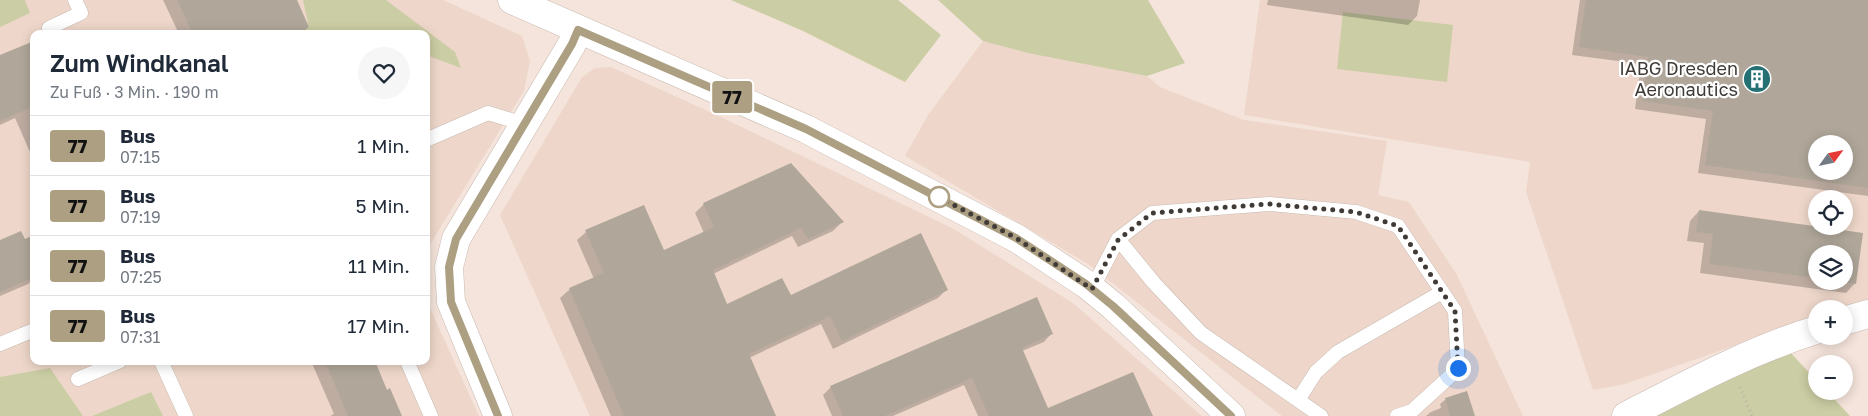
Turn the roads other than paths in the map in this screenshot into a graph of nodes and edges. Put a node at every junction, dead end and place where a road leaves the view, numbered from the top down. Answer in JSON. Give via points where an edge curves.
{"nodes":[{"id":1,"x":75,"y":0,"type":"edge"},
{"id":2,"x":512,"y":0,"type":"edge"},
{"id":3,"x":50,"y":30,"type":"edge"},
{"id":4,"x":578,"y":30,"type":"junction"},
{"id":5,"x":524,"y":124,"type":"junction"},
{"id":6,"x":430,"y":138,"type":"edge"},
{"id":7,"x":1118,"y":240,"type":"junction"},
{"id":8,"x":1092,"y":289,"type":"junction"},
{"id":9,"x":1442,"y":292,"type":"junction"},
{"id":10,"x":1868,"y":314,"type":"edge"},
{"id":11,"x":1853,"y":319,"type":"edge"},
{"id":12,"x":30,"y":332,"type":"edge"},
{"id":13,"x":1808,"y":332,"type":"edge"},
{"id":14,"x":0,"y":344,"type":"edge"},
{"id":15,"x":111,"y":365,"type":"edge"},
{"id":16,"x":163,"y":365,"type":"edge"},
{"id":17,"x":409,"y":365,"type":"edge"},
{"id":18,"x":78,"y":379,"type":"dead end"},
{"id":19,"x":1298,"y":400,"type":"junction"},
{"id":20,"x":186,"y":416,"type":"edge"},
{"id":21,"x":432,"y":416,"type":"edge"},
{"id":22,"x":498,"y":416,"type":"edge"},
{"id":23,"x":1231,"y":416,"type":"edge"},
{"id":24,"x":1321,"y":416,"type":"edge"},
{"id":25,"x":1397,"y":416,"type":"edge"},
{"id":26,"x":1626,"y":416,"type":"edge"}],
"edges":[{"from":1,"to":3,"type":"lane","via":[[81,14]]},
{"from":2,"to":4,"type":"street"},
{"from":4,"to":5,"type":"street"},
{"from":4,"to":8,"type":"street","via":[[806,129],[1016,238]]},
{"from":5,"to":6,"type":"lane","via":[[488,113]]},
{"from":5,"to":22,"type":"street","via":[[456,239],[449,267],[451,302]]},
{"from":7,"to":8,"type":"lane"},
{"from":7,"to":9,"type":"lane","via":[[1152,213],[1269,204],[1356,212],[1398,226]]},
{"from":7,"to":19,"type":"lane","via":[[1202,333]]},
{"from":8,"to":23,"type":"street"},
{"from":9,"to":19,"type":"lane","via":[[1338,352],[1316,372]]},
{"from":9,"to":25,"type":"lane","via":[[1455,311],[1458,368],[1412,411]]},
{"from":10,"to":11,"type":"street"},
{"from":12,"to":14,"type":"lane"},
{"from":13,"to":26,"type":"street","via":[[1729,363]]},
{"from":15,"to":18,"type":"lane"},
{"from":16,"to":20,"type":"lane"},
{"from":17,"to":21,"type":"lane"},
{"from":19,"to":24,"type":"lane"}]}
